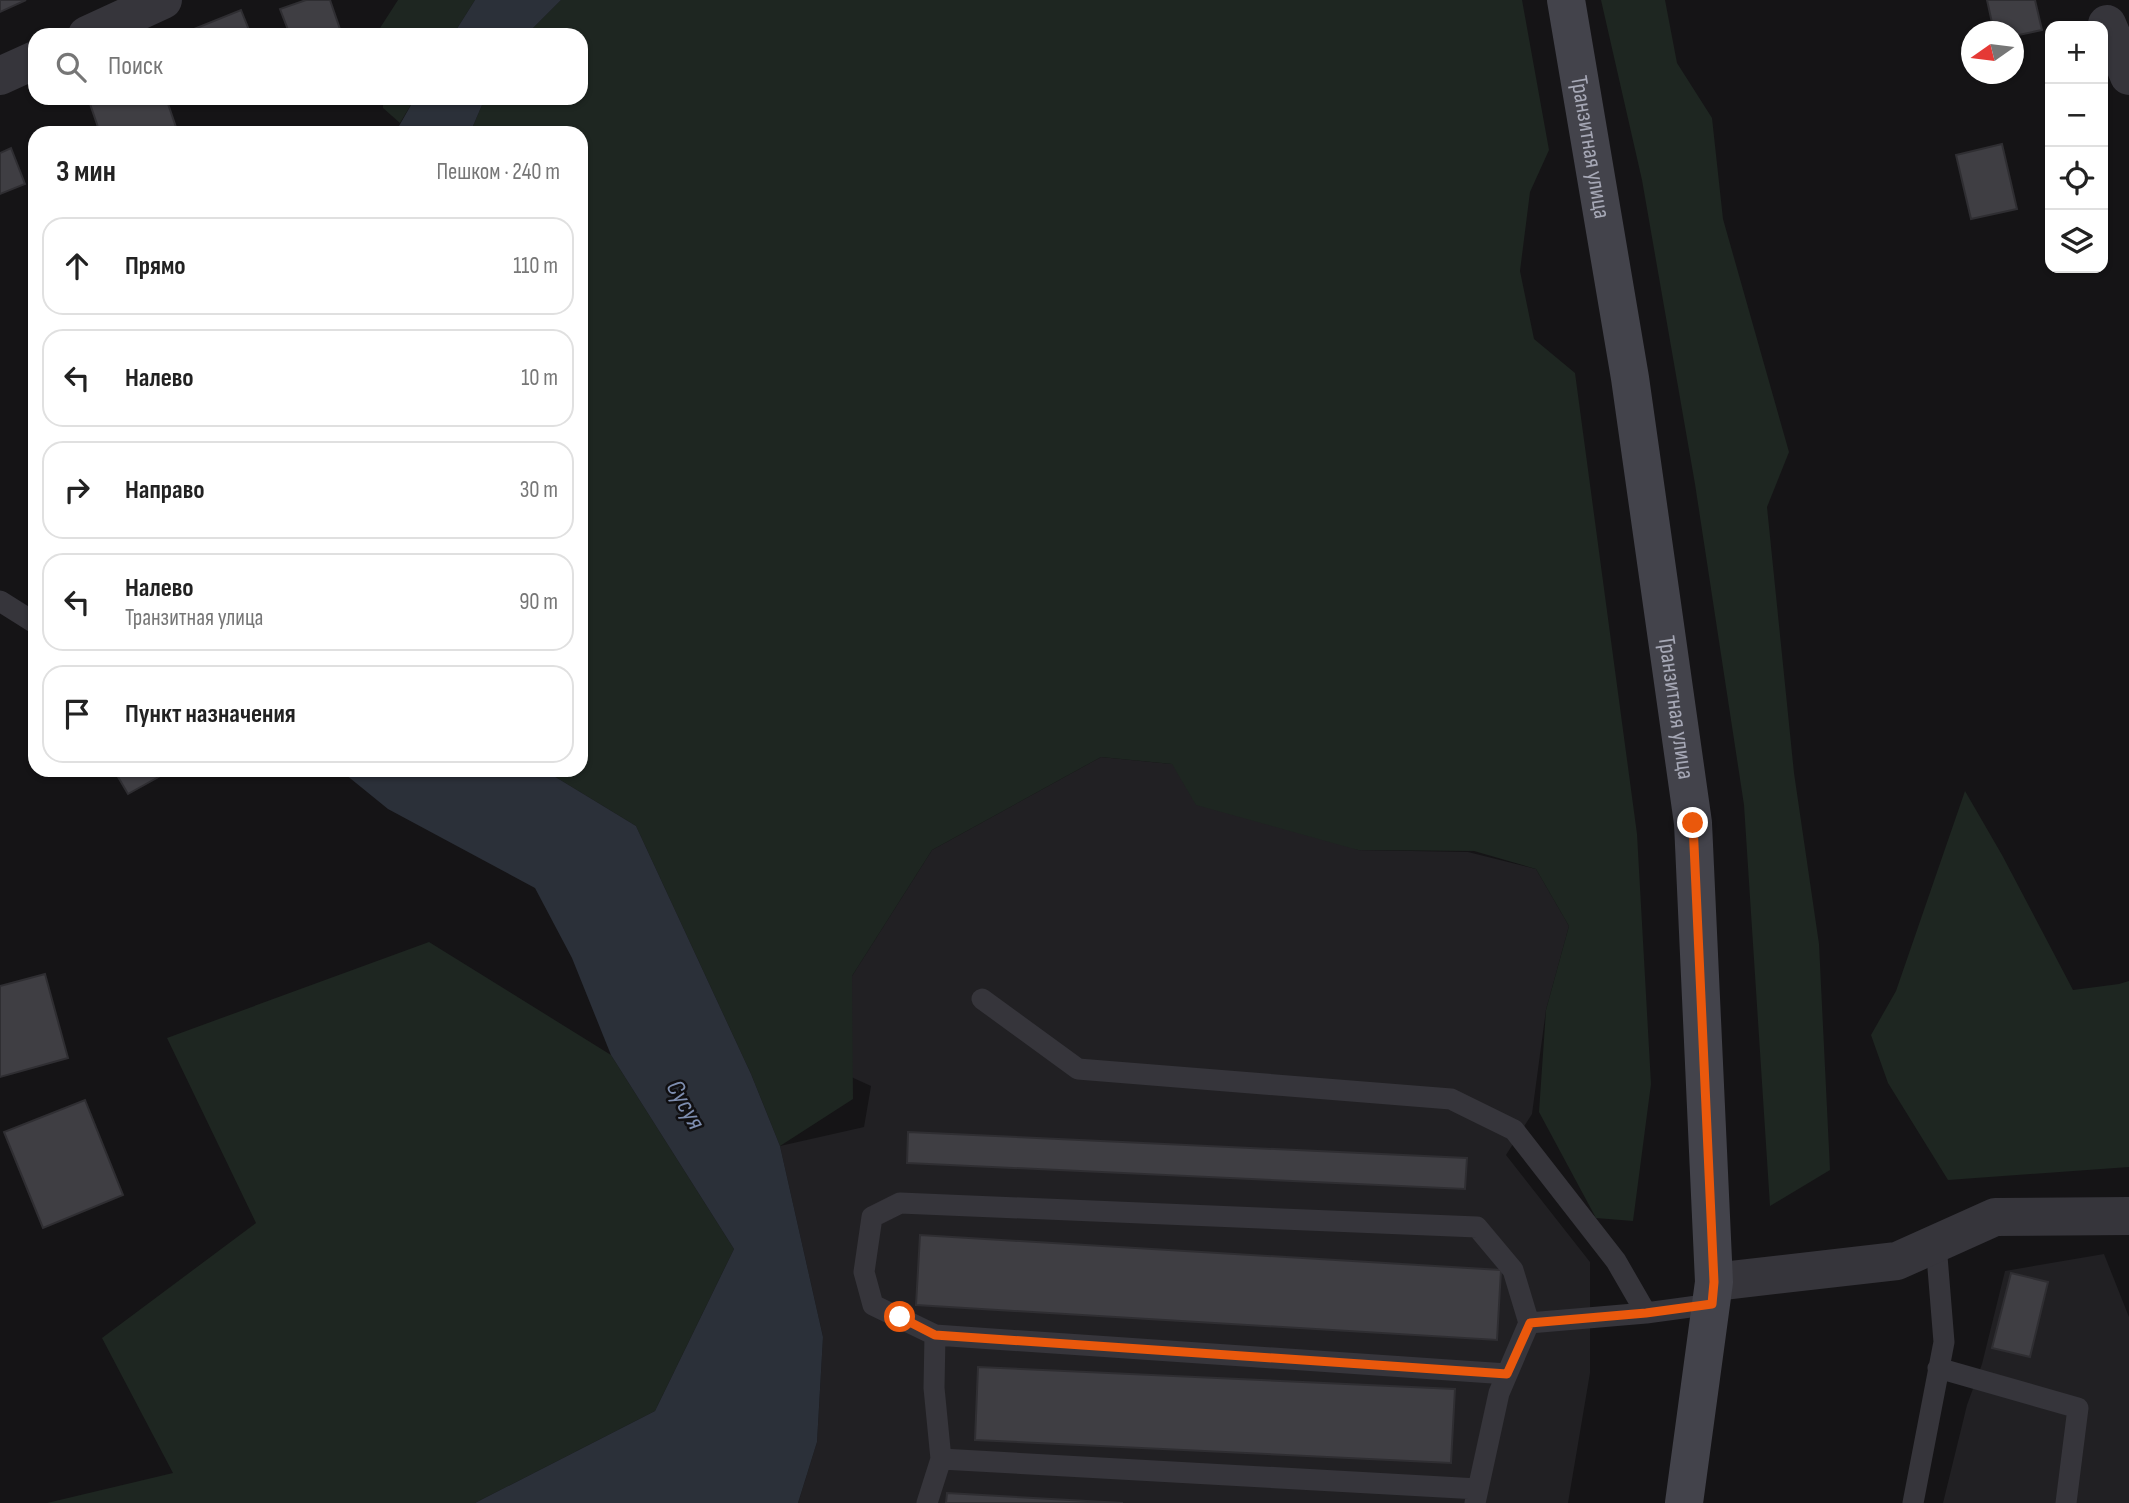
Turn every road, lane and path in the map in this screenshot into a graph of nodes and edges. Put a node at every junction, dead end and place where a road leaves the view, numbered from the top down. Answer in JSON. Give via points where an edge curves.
{"nodes":[{"id":1,"x":163,"y":0,"type":"edge"},
{"id":2,"x":1566,"y":0,"type":"edge"},
{"id":3,"x":2108,"y":26,"type":"edge"},
{"id":4,"x":102,"y":28,"type":"edge"},
{"id":5,"x":28,"y":63,"type":"edge"},
{"id":6,"x":0,"y":76,"type":"edge"},
{"id":7,"x":2129,"y":76,"type":"edge"},
{"id":8,"x":0,"y":601,"type":"edge"},
{"id":9,"x":28,"y":619,"type":"edge"},
{"id":10,"x":982,"y":999,"type":"dead end"},
{"id":11,"x":2129,"y":1216,"type":"edge"},
{"id":12,"x":1936,"y":1244,"type":"junction"},
{"id":13,"x":1713,"y":1293,"type":"junction"},
{"id":14,"x":1646,"y":1313,"type":"junction"},
{"id":15,"x":1530,"y":1323,"type":"junction"},
{"id":16,"x":935,"y":1335,"type":"junction"},
{"id":17,"x":1938,"y":1368,"type":"junction"},
{"id":18,"x":1507,"y":1374,"type":"junction"},
{"id":19,"x":941,"y":1459,"type":"junction"},
{"id":20,"x":1477,"y":1496,"type":"edge"},
{"id":21,"x":927,"y":1503,"type":"edge"},
{"id":22,"x":1684,"y":1503,"type":"edge"},
{"id":23,"x":1913,"y":1503,"type":"edge"},
{"id":24,"x":2066,"y":1503,"type":"edge"}],
"edges":[{"from":1,"to":4,"type":"street"},
{"from":2,"to":13,"type":"main road","name":"Транзитная улица","via":[[1630,378],[1693,823]]},
{"from":3,"to":7,"type":"street"},
{"from":5,"to":6,"type":"street"},
{"from":8,"to":9,"type":"lane"},
{"from":10,"to":14,"type":"lane","via":[[1078,1069],[1451,1099],[1514,1130],[1616,1261]]},
{"from":11,"to":12,"type":"street","via":[[1995,1217]]},
{"from":12,"to":13,"type":"street","via":[[1897,1261]]},
{"from":12,"to":17,"type":"lane","via":[[1944,1342]]},
{"from":13,"to":14,"type":"lane"},
{"from":13,"to":22,"type":"main road","name":"Транзитная улица"},
{"from":14,"to":15,"type":"lane"},
{"from":15,"to":16,"type":"lane","via":[[1513,1270],[1477,1227],[900,1203],[872,1217],[864,1272],[873,1305]]},
{"from":15,"to":18,"type":"lane"},
{"from":16,"to":18,"type":"lane"},
{"from":16,"to":19,"type":"lane","via":[[934,1388]]},
{"from":17,"to":23,"type":"lane"},
{"from":17,"to":24,"type":"lane","via":[[2078,1408]]},
{"from":18,"to":20,"type":"lane"},
{"from":19,"to":20,"type":"lane"},
{"from":19,"to":21,"type":"lane"}]}
